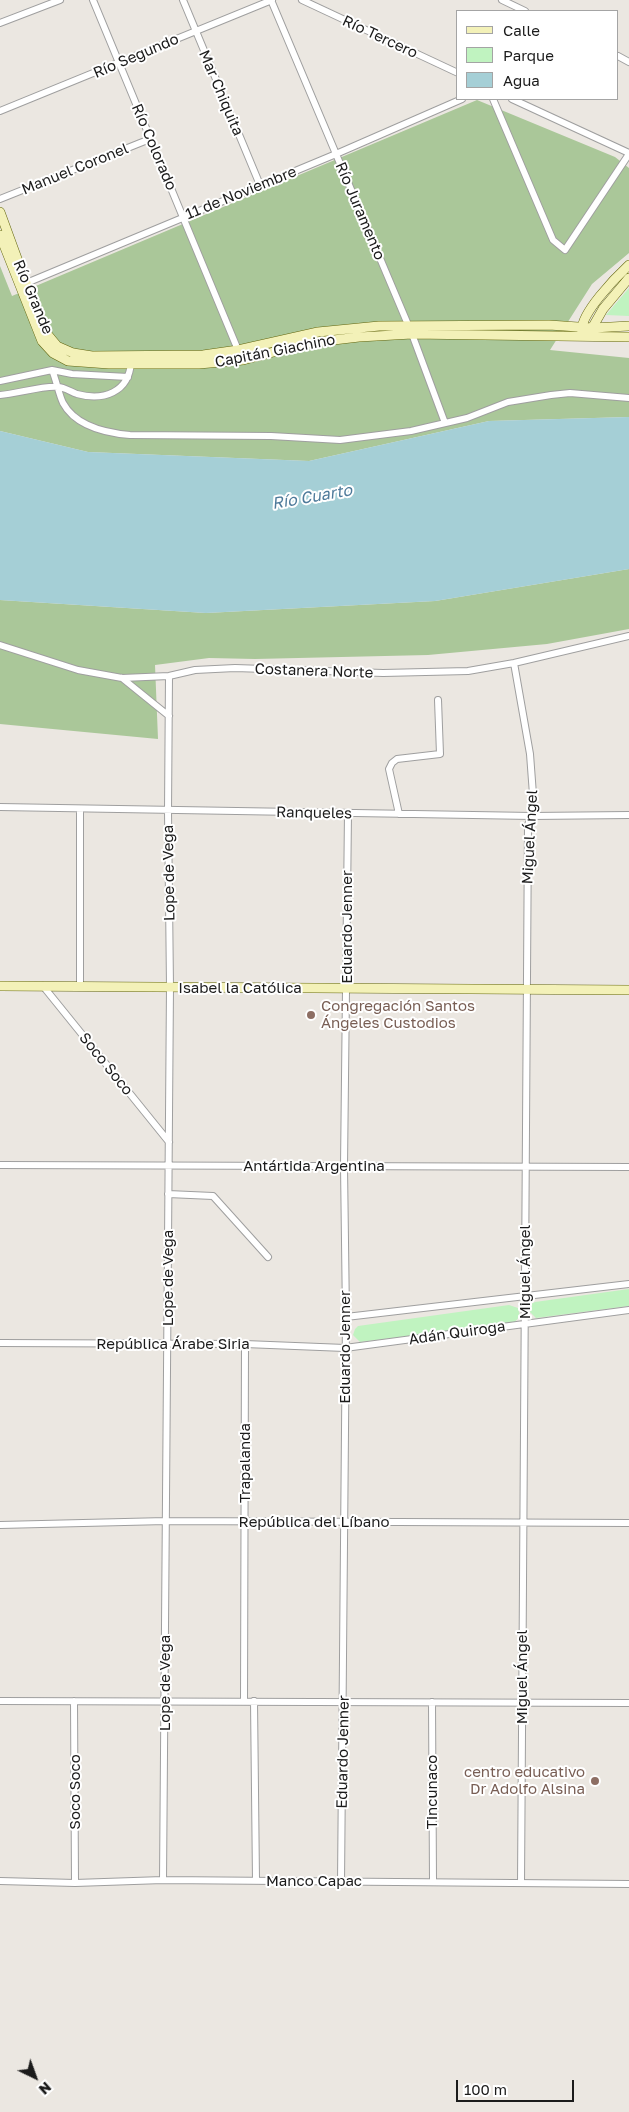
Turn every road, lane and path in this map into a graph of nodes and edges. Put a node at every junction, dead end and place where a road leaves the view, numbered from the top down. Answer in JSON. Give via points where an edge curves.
{"nodes":[{"id":1,"x":60,"y":0,"type":"edge"},
{"id":2,"x":92,"y":0,"type":"edge"},
{"id":3,"x":183,"y":0,"type":"edge"},
{"id":4,"x":271,"y":0,"type":"edge"},
{"id":5,"x":302,"y":0,"type":"edge"},
{"id":6,"x":502,"y":0,"type":"edge"},
{"id":7,"x":523,"y":10,"type":"edge"},
{"id":8,"x":0,"y":23,"type":"edge"},
{"id":9,"x":196,"y":31,"type":"junction"},
{"id":10,"x":119,"y":63,"type":"junction"},
{"id":11,"x":456,"y":72,"type":"edge"},
{"id":12,"x":460,"y":100,"type":"edge"},
{"id":13,"x":493,"y":100,"type":"edge"},
{"id":14,"x":514,"y":100,"type":"edge"},
{"id":15,"x":0,"y":111,"type":"edge"},
{"id":16,"x":150,"y":139,"type":"junction"},
{"id":17,"x":629,"y":153,"type":"edge"},
{"id":18,"x":336,"y":154,"type":"junction"},
{"id":19,"x":260,"y":185,"type":"junction"},
{"id":20,"x":0,"y":199,"type":"edge"},
{"id":21,"x":0,"y":212,"type":"edge"},
{"id":22,"x":183,"y":216,"type":"junction"},
{"id":23,"x":0,"y":235,"type":"edge"},
{"id":24,"x":629,"y":265,"type":"edge"},
{"id":25,"x":629,"y":278,"type":"edge"},
{"id":26,"x":22,"y":285,"type":"junction"},
{"id":27,"x":629,"y":326,"type":"edge"},
{"id":28,"x":582,"y":328,"type":"junction"},
{"id":29,"x":593,"y":328,"type":"junction"},
{"id":30,"x":410,"y":330,"type":"junction"},
{"id":31,"x":629,"y":337,"type":"edge"},
{"id":32,"x":584,"y":338,"type":"junction"},
{"id":33,"x":62,"y":350,"type":"joint"},
{"id":34,"x":238,"y":350,"type":"junction"},
{"id":35,"x":131,"y":360,"type":"junction"},
{"id":36,"x":52,"y":370,"type":"junction"},
{"id":37,"x":128,"y":377,"type":"junction"},
{"id":38,"x":0,"y":381,"type":"edge"},
{"id":39,"x":59,"y":387,"type":"junction"},
{"id":40,"x":0,"y":395,"type":"edge"},
{"id":41,"x":629,"y":398,"type":"edge"},
{"id":42,"x":445,"y":423,"type":"junction"},
{"id":43,"x":629,"y":636,"type":"edge"},
{"id":44,"x":0,"y":645,"type":"edge"},
{"id":45,"x":514,"y":663,"type":"junction"},
{"id":46,"x":169,"y":676,"type":"junction"},
{"id":47,"x":122,"y":678,"type":"junction"},
{"id":48,"x":438,"y":700,"type":"dead end"},
{"id":49,"x":169,"y":716,"type":"junction"},
{"id":50,"x":0,"y":807,"type":"edge"},
{"id":51,"x":80,"y":810,"type":"junction"},
{"id":52,"x":168,"y":811,"type":"junction"},
{"id":53,"x":348,"y":813,"type":"junction"},
{"id":54,"x":398,"y":814,"type":"junction"},
{"id":55,"x":629,"y":815,"type":"edge"},
{"id":56,"x":532,"y":816,"type":"junction"},
{"id":57,"x":0,"y":986,"type":"edge"},
{"id":58,"x":43,"y":986,"type":"junction"},
{"id":59,"x":80,"y":987,"type":"junction"},
{"id":60,"x":170,"y":987,"type":"junction"},
{"id":61,"x":347,"y":988,"type":"junction"},
{"id":62,"x":527,"y":989,"type":"junction"},
{"id":63,"x":629,"y":990,"type":"edge"},
{"id":64,"x":169,"y":1142,"type":"junction"},
{"id":65,"x":0,"y":1165,"type":"edge"},
{"id":66,"x":169,"y":1166,"type":"junction"},
{"id":67,"x":344,"y":1166,"type":"junction"},
{"id":68,"x":526,"y":1167,"type":"junction"},
{"id":69,"x":629,"y":1167,"type":"edge"},
{"id":70,"x":168,"y":1194,"type":"junction"},
{"id":71,"x":268,"y":1257,"type":"dead end"},
{"id":72,"x":629,"y":1284,"type":"edge"},
{"id":73,"x":525,"y":1294,"type":"junction"},
{"id":74,"x":629,"y":1310,"type":"edge"},
{"id":75,"x":346,"y":1317,"type":"junction"},
{"id":76,"x":524,"y":1324,"type":"junction"},
{"id":77,"x":0,"y":1343,"type":"edge"},
{"id":78,"x":167,"y":1344,"type":"junction"},
{"id":79,"x":245,"y":1344,"type":"junction"},
{"id":80,"x":345,"y":1348,"type":"junction"},
{"id":81,"x":166,"y":1521,"type":"junction"},
{"id":82,"x":244,"y":1521,"type":"junction"},
{"id":83,"x":344,"y":1522,"type":"junction"},
{"id":84,"x":523,"y":1523,"type":"junction"},
{"id":85,"x":629,"y":1524,"type":"edge"},
{"id":86,"x":0,"y":1525,"type":"edge"},
{"id":87,"x":0,"y":1701,"type":"edge"},
{"id":88,"x":74,"y":1701,"type":"junction"},
{"id":89,"x":165,"y":1701,"type":"junction"},
{"id":90,"x":254,"y":1701,"type":"junction"},
{"id":91,"x":244,"y":1702,"type":"junction"},
{"id":92,"x":344,"y":1702,"type":"junction"},
{"id":93,"x":432,"y":1702,"type":"junction"},
{"id":94,"x":522,"y":1702,"type":"junction"},
{"id":95,"x":629,"y":1703,"type":"edge"},
{"id":96,"x":163,"y":1880,"type":"junction"},
{"id":97,"x":0,"y":1881,"type":"edge"},
{"id":98,"x":256,"y":1881,"type":"junction"},
{"id":99,"x":341,"y":1882,"type":"junction"},
{"id":100,"x":433,"y":1882,"type":"junction"},
{"id":101,"x":75,"y":1883,"type":"junction"},
{"id":102,"x":521,"y":1883,"type":"junction"},
{"id":103,"x":629,"y":1884,"type":"edge"}],
"edges":[{"from":1,"to":8,"type":"street"},
{"from":2,"to":10,"type":"street","name":"Río Colorado"},
{"from":3,"to":9,"type":"street","name":"Mar Chiquita"},
{"from":4,"to":9,"type":"street","name":"Río Segundo"},
{"from":4,"to":18,"type":"street","name":"Río Juramento"},
{"from":5,"to":11,"type":"street","name":"Río Tercero"},
{"from":6,"to":7,"type":"street"},
{"from":9,"to":10,"type":"street","name":"Río Segundo"},
{"from":9,"to":19,"type":"street","name":"Mar Chiquita"},
{"from":10,"to":15,"type":"street","name":"Río Segundo"},
{"from":10,"to":16,"type":"street","name":"Río Colorado"},
{"from":12,"to":18,"type":"street","name":"11 de Noviembre"},
{"from":13,"to":17,"type":"street","via":[[553,240],[566,250]]},
{"from":14,"to":17,"type":"street"},
{"from":16,"to":20,"type":"street","name":"Manuel Coronel"},
{"from":16,"to":22,"type":"street","name":"Río Colorado"},
{"from":18,"to":19,"type":"street","name":"11 de Noviembre"},
{"from":18,"to":30,"type":"street","name":"Río Juramento"},
{"from":19,"to":22,"type":"street","name":"11 de Noviembre"},
{"from":21,"to":26,"type":"main road","name":"Río Grande"},
{"from":22,"to":26,"type":"street","name":"11 de Noviembre"},
{"from":22,"to":34,"type":"street","name":"Río Colorado"},
{"from":23,"to":26,"type":"main road","name":"Capitán Giachino"},
{"from":24,"to":28,"type":"main road","via":[[588,313]]},
{"from":25,"to":29,"type":"main road","via":[[603,309]]},
{"from":26,"to":33,"type":"main road","name":"Río Grande","via":[[47,334]]},
{"from":26,"to":35,"type":"main road","name":"Capitán Giachino","via":[[42,341],[59,358],[82,363]]},
{"from":27,"to":29,"type":"main road","name":"Capitán Giachino"},
{"from":28,"to":29,"type":"main road","name":"Capitán Giachino"},
{"from":28,"to":30,"type":"main road","name":"Capitán Giachino","via":[[549,325]]},
{"from":28,"to":32,"type":"main road"},
{"from":29,"to":32,"type":"main road"},
{"from":30,"to":32,"type":"main road","name":"Capitán Giachino"},
{"from":30,"to":34,"type":"main road","name":"Capitán Giachino","via":[[318,332]]},
{"from":30,"to":35,"type":"main road","name":"Capitán Giachino","via":[[326,341],[223,363]]},
{"from":30,"to":42,"type":"street","name":"Río Juramento"},
{"from":31,"to":32,"type":"main road","name":"Capitán Giachino"},
{"from":33,"to":35,"type":"main road","name":"Capitán Giachino"},
{"from":34,"to":35,"type":"main road","name":"Capitán Giachino"},
{"from":35,"to":37,"type":"street"},
{"from":36,"to":37,"type":"street"},
{"from":36,"to":38,"type":"street"},
{"from":36,"to":39,"type":"street"},
{"from":37,"to":39,"type":"street","via":[[120,388],[99,398]]},
{"from":39,"to":40,"type":"street"},
{"from":39,"to":42,"type":"street","via":[[62,402],[75,416],[108,433],[340,440]]},
{"from":41,"to":42,"type":"street","via":[[570,393],[551,395],[508,402]]},
{"from":43,"to":45,"type":"street","name":"Costanera Norte"},
{"from":44,"to":47,"type":"street","name":"Costanera Norte","via":[[78,670]]},
{"from":45,"to":46,"type":"street","name":"Costanera Norte","via":[[468,671],[235,668],[195,670]]},
{"from":45,"to":56,"type":"street","name":"Miguel Ángel","via":[[530,754]]},
{"from":46,"to":47,"type":"street","name":"Costanera Norte"},
{"from":46,"to":49,"type":"street","name":"Lope de Vega"},
{"from":47,"to":49,"type":"street"},
{"from":48,"to":54,"type":"street","via":[[440,754],[397,759],[389,768]]},
{"from":49,"to":52,"type":"street","name":"Lope de Vega"},
{"from":50,"to":51,"type":"street","name":"Ranqueles"},
{"from":51,"to":52,"type":"street","name":"Ranqueles"},
{"from":51,"to":59,"type":"street"},
{"from":52,"to":53,"type":"street","name":"Ranqueles"},
{"from":52,"to":60,"type":"street","name":"Lope de Vega"},
{"from":53,"to":54,"type":"street","name":"Ranqueles"},
{"from":53,"to":61,"type":"street","name":"Eduardo Jenner"},
{"from":54,"to":56,"type":"street","name":"Ranqueles"},
{"from":55,"to":56,"type":"street","name":"Ranqueles"},
{"from":56,"to":62,"type":"street","name":"Miguel Ángel","via":[[528,825]]},
{"from":57,"to":58,"type":"main road","name":"Isabel la Católica"},
{"from":58,"to":59,"type":"main road","name":"Isabel la Católica"},
{"from":58,"to":64,"type":"street","name":"Soco Soco"},
{"from":59,"to":60,"type":"main road","name":"Isabel la Católica"},
{"from":60,"to":61,"type":"main road","name":"Isabel la Católica"},
{"from":60,"to":64,"type":"street","name":"Lope de Vega"},
{"from":61,"to":62,"type":"main road","name":"Isabel la Católica"},
{"from":61,"to":67,"type":"street","name":"Eduardo Jenner"},
{"from":62,"to":63,"type":"main road","name":"Isabel la Católica"},
{"from":62,"to":68,"type":"street","name":"Miguel Ángel"},
{"from":64,"to":66,"type":"street","name":"Lope de Vega"},
{"from":65,"to":66,"type":"street","name":"Antártida Argentina"},
{"from":66,"to":67,"type":"street","name":"Antártida Argentina"},
{"from":66,"to":70,"type":"street","name":"Lope de Vega"},
{"from":67,"to":68,"type":"street","name":"Antártida Argentina"},
{"from":67,"to":75,"type":"street","name":"Eduardo Jenner"},
{"from":68,"to":69,"type":"street","name":"Antártida Argentina"},
{"from":68,"to":73,"type":"street","name":"Miguel Ángel"},
{"from":70,"to":71,"type":"street","via":[[214,1196]]},
{"from":70,"to":78,"type":"street","name":"Lope de Vega"},
{"from":72,"to":73,"type":"street","name":"Adán Quiroga"},
{"from":73,"to":75,"type":"street","name":"Adán Quiroga"},
{"from":73,"to":76,"type":"street","name":"Miguel Ángel"},
{"from":74,"to":76,"type":"street","name":"Adán Quiroga"},
{"from":75,"to":80,"type":"street","name":"Eduardo Jenner"},
{"from":76,"to":80,"type":"street","name":"Adán Quiroga"},
{"from":76,"to":84,"type":"street","name":"Miguel Ángel"},
{"from":77,"to":78,"type":"street","name":"República Árabe Siria"},
{"from":78,"to":79,"type":"street","name":"República Árabe Siria"},
{"from":78,"to":81,"type":"street","name":"Lope de Vega"},
{"from":79,"to":80,"type":"street","name":"República Árabe Siria"},
{"from":79,"to":82,"type":"street","name":"Trapalanda"},
{"from":80,"to":83,"type":"street","name":"Eduardo Jenner"},
{"from":81,"to":82,"type":"street","name":"República del Líbano"},
{"from":81,"to":86,"type":"street","name":"República del Líbano"},
{"from":81,"to":89,"type":"street","name":"Lope de Vega"},
{"from":82,"to":83,"type":"street","name":"República del Líbano"},
{"from":82,"to":91,"type":"street","name":"Trapalanda"},
{"from":83,"to":84,"type":"street","name":"República del Líbano"},
{"from":83,"to":92,"type":"street","name":"Eduardo Jenner"},
{"from":84,"to":85,"type":"street","name":"República del Líbano"},
{"from":84,"to":94,"type":"street","name":"Miguel Ángel"},
{"from":87,"to":88,"type":"street"},
{"from":88,"to":89,"type":"street"},
{"from":88,"to":101,"type":"street","name":"Soco Soco"},
{"from":89,"to":91,"type":"street"},
{"from":89,"to":96,"type":"street","name":"Lope de Vega"},
{"from":90,"to":91,"type":"street"},
{"from":90,"to":92,"type":"street"},
{"from":90,"to":98,"type":"street"},
{"from":92,"to":93,"type":"street"},
{"from":92,"to":99,"type":"street","name":"Eduardo Jenner"},
{"from":93,"to":94,"type":"street"},
{"from":93,"to":100,"type":"street","name":"Tincunaco"},
{"from":94,"to":95,"type":"street"},
{"from":94,"to":102,"type":"street","name":"Miguel Ángel"},
{"from":96,"to":98,"type":"street","name":"Manco Capac"},
{"from":96,"to":101,"type":"street","name":"Manco Capac"},
{"from":97,"to":101,"type":"street","name":"Manco Capac"},
{"from":98,"to":99,"type":"street","name":"Manco Capac"},
{"from":99,"to":100,"type":"street","name":"Manco Capac"},
{"from":100,"to":102,"type":"street","name":"Manco Capac"},
{"from":102,"to":103,"type":"street","name":"Manco Capac"}]}
